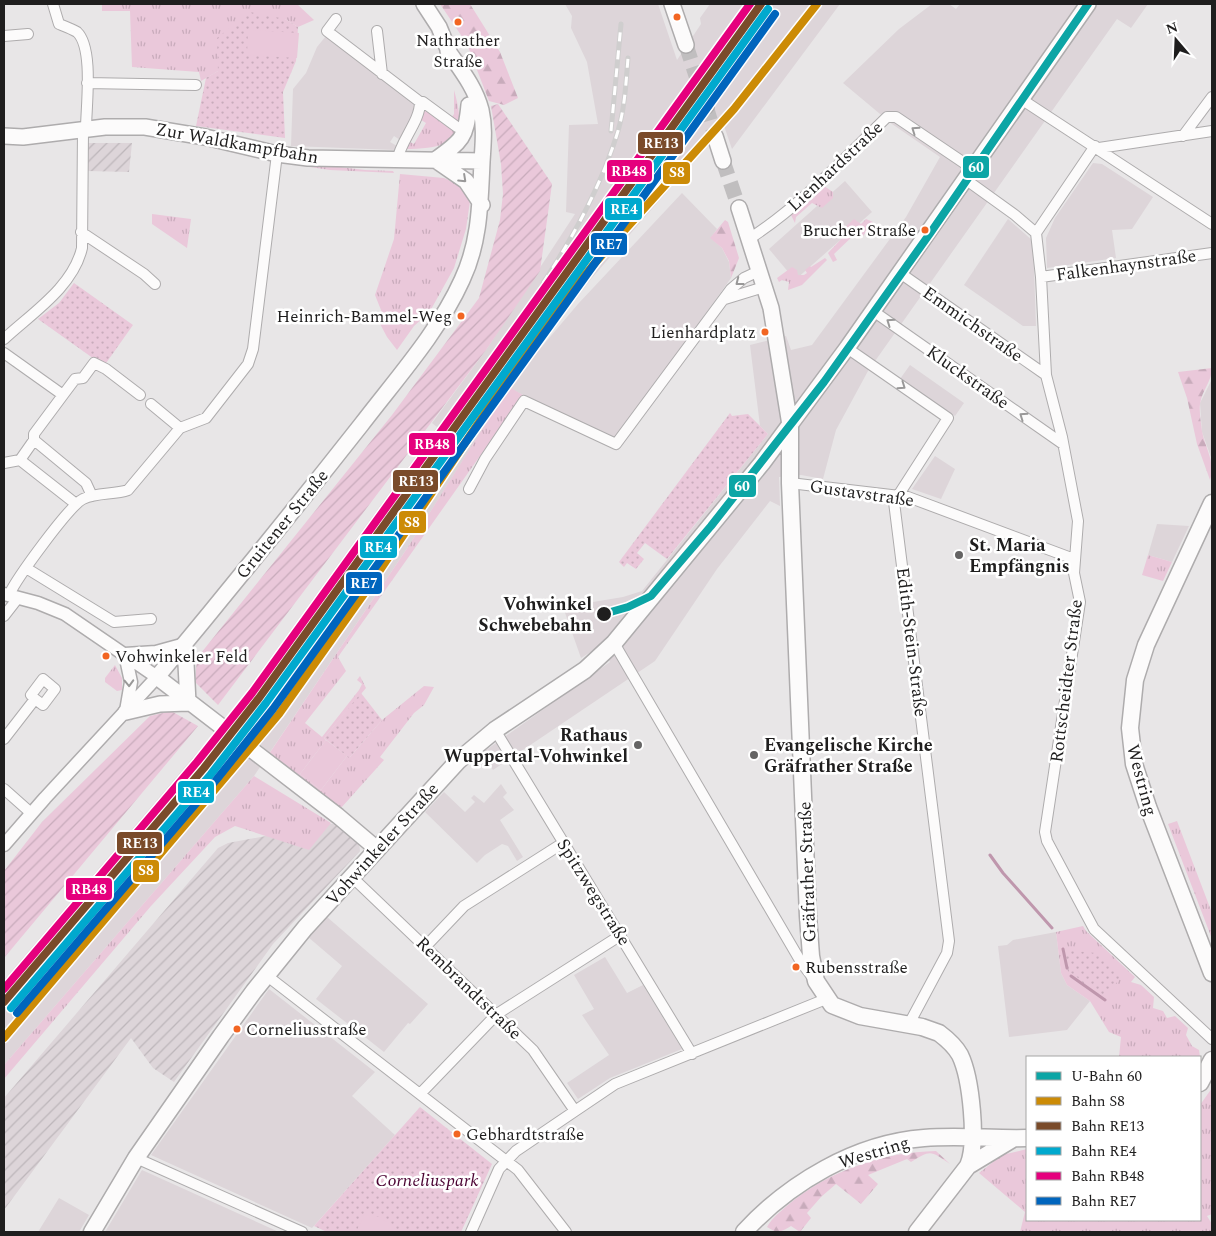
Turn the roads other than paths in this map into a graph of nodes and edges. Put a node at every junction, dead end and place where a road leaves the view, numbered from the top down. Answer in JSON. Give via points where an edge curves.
{"nodes":[{"id":1,"x":53,"y":4,"type":"edge"},
{"id":2,"x":424,"y":4,"type":"edge"},
{"id":3,"x":672,"y":4,"type":"edge"},
{"id":4,"x":1088,"y":4,"type":"edge"},
{"id":5,"x":336,"y":19,"type":"dead end"},
{"id":6,"x":59,"y":24,"type":"junction"},
{"id":7,"x":48,"y":28,"type":"dead end"},
{"id":8,"x":377,"y":31,"type":"dead end"},
{"id":9,"x":28,"y":34,"type":"dead end"},
{"id":10,"x":4,"y":36,"type":"edge"},
{"id":11,"x":686,"y":45,"type":"tunnel mouth"},
{"id":12,"x":448,"y":51,"type":"junction"},
{"id":13,"x":382,"y":74,"type":"junction"},
{"id":14,"x":87,"y":83,"type":"junction"},
{"id":15,"x":196,"y":85,"type":"dead end"},
{"id":16,"x":1212,"y":97,"type":"edge"},
{"id":17,"x":1021,"y":99,"type":"junction"},
{"id":18,"x":420,"y":102,"type":"junction"},
{"id":19,"x":469,"y":105,"type":"junction"},
{"id":20,"x":457,"y":127,"type":"dead end"},
{"id":21,"x":84,"y":130,"type":"junction"},
{"id":22,"x":1212,"y":131,"type":"edge"},
{"id":23,"x":4,"y":136,"type":"edge"},
{"id":24,"x":715,"y":136,"type":"tunnel mouth"},
{"id":25,"x":1183,"y":136,"type":"junction"},
{"id":26,"x":23,"y":137,"type":"junction"},
{"id":27,"x":4,"y":145,"type":"edge"},
{"id":28,"x":1097,"y":147,"type":"junction"},
{"id":29,"x":278,"y":154,"type":"junction"},
{"id":30,"x":436,"y":160,"type":"junction"},
{"id":31,"x":397,"y":161,"type":"junction"},
{"id":32,"x":482,"y":161,"type":"junction"},
{"id":33,"x":723,"y":161,"type":"tunnel mouth"},
{"id":34,"x":969,"y":174,"type":"junction"},
{"id":35,"x":482,"y":205,"type":"junction"},
{"id":36,"x":739,"y":208,"type":"tunnel mouth"},
{"id":37,"x":1212,"y":224,"type":"edge"},
{"id":38,"x":81,"y":232,"type":"junction"},
{"id":39,"x":1036,"y":234,"type":"junction"},
{"id":40,"x":749,"y":239,"type":"junction"},
{"id":41,"x":1212,"y":253,"type":"edge"},
{"id":42,"x":758,"y":271,"type":"junction"},
{"id":43,"x":900,"y":273,"type":"junction"},
{"id":44,"x":1041,"y":277,"type":"junction"},
{"id":45,"x":155,"y":284,"type":"dead end"},
{"id":46,"x":764,"y":287,"type":"junction"},
{"id":47,"x":725,"y":299,"type":"junction"},
{"id":48,"x":874,"y":311,"type":"junction"},
{"id":49,"x":4,"y":339,"type":"edge"},
{"id":50,"x":847,"y":348,"type":"junction"},
{"id":51,"x":4,"y":352,"type":"edge"},
{"id":52,"x":1046,"y":376,"type":"junction"},
{"id":53,"x":63,"y":395,"type":"junction"},
{"id":54,"x":140,"y":395,"type":"dead end"},
{"id":55,"x":151,"y":404,"type":"dead end"},
{"id":56,"x":790,"y":425,"type":"junction"},
{"id":57,"x":180,"y":428,"type":"junction"},
{"id":58,"x":34,"y":440,"type":"junction"},
{"id":59,"x":1063,"y":444,"type":"junction"},
{"id":60,"x":20,"y":460,"type":"junction"},
{"id":61,"x":4,"y":463,"type":"edge"},
{"id":62,"x":790,"y":482,"type":"junction"},
{"id":63,"x":468,"y":489,"type":"dead end"},
{"id":64,"x":92,"y":496,"type":"junction"},
{"id":65,"x":898,"y":497,"type":"junction"},
{"id":66,"x":1212,"y":502,"type":"edge"},
{"id":67,"x":76,"y":504,"type":"junction"},
{"id":68,"x":1074,"y":559,"type":"junction"},
{"id":69,"x":26,"y":568,"type":"junction"},
{"id":70,"x":10,"y":596,"type":"edge"},
{"id":71,"x":4,"y":616,"type":"edge"},
{"id":72,"x":151,"y":619,"type":"dead end"},
{"id":73,"x":185,"y":644,"type":"junction"},
{"id":74,"x":614,"y":644,"type":"junction"},
{"id":75,"x":125,"y":654,"type":"junction"},
{"id":76,"x":157,"y":677,"type":"junction"},
{"id":77,"x":35,"y":699,"type":"dead end"},
{"id":78,"x":188,"y":703,"type":"junction"},
{"id":79,"x":126,"y":712,"type":"junction"},
{"id":80,"x":495,"y":730,"type":"junction"},
{"id":81,"x":4,"y":739,"type":"edge"},
{"id":82,"x":4,"y":789,"type":"edge"},
{"id":83,"x":32,"y":813,"type":"junction"},
{"id":84,"x":563,"y":843,"type":"junction"},
{"id":85,"x":4,"y":845,"type":"edge"},
{"id":86,"x":377,"y":850,"type":"junction"},
{"id":87,"x":352,"y":877,"type":"junction"},
{"id":88,"x":621,"y":935,"type":"junction"},
{"id":89,"x":426,"y":946,"type":"junction"},
{"id":90,"x":1212,"y":973,"type":"edge"},
{"id":91,"x":266,"y":975,"type":"junction"},
{"id":92,"x":816,"y":981,"type":"junction"},
{"id":93,"x":826,"y":999,"type":"junction"},
{"id":94,"x":497,"y":1014,"type":"junction"},
{"id":95,"x":909,"y":1024,"type":"junction"},
{"id":96,"x":1212,"y":1039,"type":"edge"},
{"id":97,"x":692,"y":1054,"type":"junction"},
{"id":98,"x":1212,"y":1060,"type":"edge"},
{"id":99,"x":1201,"y":1081,"type":"edge"},
{"id":100,"x":420,"y":1094,"type":"junction"},
{"id":101,"x":575,"y":1111,"type":"junction"},
{"id":102,"x":1021,"y":1138,"type":"edge"},
{"id":103,"x":972,"y":1139,"type":"junction"},
{"id":104,"x":136,"y":1158,"type":"junction"},
{"id":105,"x":506,"y":1161,"type":"junction"},
{"id":106,"x":968,"y":1166,"type":"junction"},
{"id":107,"x":92,"y":1232,"type":"edge"},
{"id":108,"x":302,"y":1232,"type":"edge"},
{"id":109,"x":471,"y":1232,"type":"edge"},
{"id":110,"x":566,"y":1232,"type":"edge"},
{"id":111,"x":744,"y":1232,"type":"edge"},
{"id":112,"x":917,"y":1232,"type":"edge"}],
"edges":[{"from":1,"to":6,"type":"street"},
{"from":2,"to":12,"type":"main road","name":"Gruitener Straße","via":[[439,27]]},
{"from":3,"to":11,"type":"main road"},
{"from":4,"to":17,"type":"main road"},
{"from":5,"to":13,"type":"street","via":[[326,31]]},
{"from":6,"to":7,"type":"street"},
{"from":6,"to":14,"type":"street","via":[[77,32],[82,41],[87,58]]},
{"from":8,"to":13,"type":"street"},
{"from":9,"to":10,"type":"street"},
{"from":12,"to":19,"type":"main road","name":"Gruitener Straße"},
{"from":12,"to":32,"type":"main road","name":"Gruitener Straße","via":[[472,85],[480,109],[485,133]]},
{"from":13,"to":18,"type":"street"},
{"from":14,"to":15,"type":"street"},
{"from":14,"to":21,"type":"street"},
{"from":16,"to":25,"type":"street"},
{"from":17,"to":28,"type":"street"},
{"from":17,"to":34,"type":"main road"},
{"from":18,"to":20,"type":"street"},
{"from":18,"to":31,"type":"street","via":[[420,110],[399,148]]},
{"from":19,"to":30,"type":"main road","via":[[467,125],[459,143]]},
{"from":19,"to":32,"type":"main road","name":"Gruitener Straße"},
{"from":21,"to":26,"type":"main road","name":"Zur Waldkampfbahn"},
{"from":21,"to":29,"type":"main road","name":"Zur Waldkampfbahn","via":[[145,127]]},
{"from":21,"to":38,"type":"street"},
{"from":22,"to":25,"type":"street"},
{"from":23,"to":26,"type":"main road","name":"Zur Waldkampfbahn"},
{"from":24,"to":33,"type":"main road"},
{"from":25,"to":28,"type":"street"},
{"from":26,"to":27,"type":"main road","name":"Zur Waldkampfbahn"},
{"from":28,"to":37,"type":"street"},
{"from":28,"to":39,"type":"street"},
{"from":29,"to":31,"type":"main road","name":"Zur Waldkampfbahn"},
{"from":29,"to":57,"type":"street","via":[[253,349],[248,364],[206,418]]},
{"from":30,"to":31,"type":"main road","name":"Zur Waldkampfbahn"},
{"from":30,"to":32,"type":"main road","name":"Zur Waldkampfbahn"},
{"from":30,"to":35,"type":"main road","one_way":true,"via":[[466,180]]},
{"from":32,"to":35,"type":"main road","name":"Gruitener Straße"},
{"from":34,"to":39,"type":"street"},
{"from":34,"to":40,"type":"street","name":"Lienhardstraße","one_way":true,"via":[[938,146],[891,116],[887,117],[788,210]]},
{"from":34,"to":43,"type":"main road"},
{"from":35,"to":73,"type":"main road","name":"Gruitener Straße","via":[[474,247],[463,280],[444,314],[293,512]]},
{"from":36,"to":40,"type":"main road"},
{"from":38,"to":45,"type":"street"},
{"from":38,"to":49,"type":"street","via":[[82,248],[72,275]]},
{"from":39,"to":44,"type":"street","name":"Rottscheidter Straße"},
{"from":40,"to":42,"type":"main road"},
{"from":41,"to":44,"type":"street","name":"Falkenhaynstraße"},
{"from":42,"to":46,"type":"main road"},
{"from":42,"to":47,"type":"street","one_way":true,"via":[[738,282]]},
{"from":43,"to":48,"type":"main road"},
{"from":43,"to":52,"type":"street","name":"Emmichstraße"},
{"from":44,"to":52,"type":"street","name":"Rottscheidter Straße"},
{"from":46,"to":47,"type":"street"},
{"from":46,"to":56,"type":"main road","via":[[776,334]]},
{"from":47,"to":63,"type":"street","via":[[616,444],[524,400]]},
{"from":48,"to":50,"type":"main road"},
{"from":59,"to":48,"type":"street","name":"Kluckstraße","one_way":true},
{"from":50,"to":56,"type":"main road"},
{"from":50,"to":65,"type":"street","name":"Edith-Stein-Straße","one_way":true,"via":[[948,418]]},
{"from":51,"to":53,"type":"street"},
{"from":52,"to":59,"type":"street","name":"Rottscheidter Straße"},
{"from":53,"to":54,"type":"street","via":[[75,379],[83,378],[94,363]]},
{"from":53,"to":58,"type":"street","via":[[34,434]]},
{"from":55,"to":57,"type":"street"},
{"from":56,"to":62,"type":"main road","name":"Gräfrather Straße"},
{"from":56,"to":74,"type":"main road","name":"Vohwinkeler Straße"},
{"from":57,"to":64,"type":"street","via":[[128,490]]},
{"from":58,"to":60,"type":"street"},
{"from":58,"to":64,"type":"street","via":[[86,483]]},
{"from":59,"to":68,"type":"street","name":"Rottscheidter Straße","via":[[1078,521]]},
{"from":60,"to":61,"type":"street"},
{"from":60,"to":67,"type":"street"},
{"from":62,"to":65,"type":"street","name":"Gustavstraße"},
{"from":62,"to":92,"type":"main road","name":"Gräfrather Straße","via":[[809,924]]},
{"from":64,"to":67,"type":"street"},
{"from":65,"to":68,"type":"street","name":"Gustavstraße","via":[[908,497],[956,513]]},
{"from":65,"to":95,"type":"street","name":"Edith-Stein-Straße","via":[[894,502],[949,941],[947,953]]},
{"from":66,"to":90,"type":"main road","name":"Westring","via":[[1146,645],[1135,680],[1130,728],[1134,764],[1148,807]]},
{"from":67,"to":69,"type":"street"},
{"from":68,"to":96,"type":"street","name":"Rottscheidter Straße","via":[[1080,602],[1045,832],[1047,841],[1094,929]]},
{"from":69,"to":70,"type":"street","via":[[16,580]]},
{"from":69,"to":72,"type":"street","via":[[114,622]]},
{"from":70,"to":71,"type":"street"},
{"from":70,"to":75,"type":"street","via":[[65,614]]},
{"from":73,"to":75,"type":"street","via":[[156,652]]},
{"from":73,"to":76,"type":"main road","name":"Gruitener Straße"},
{"from":73,"to":78,"type":"main road"},
{"from":74,"to":80,"type":"main road","name":"Vohwinkeler Straße","via":[[585,670]]},
{"from":74,"to":92,"type":"street","via":[[801,962]]},
{"from":75,"to":76,"type":"street"},
{"from":75,"to":79,"type":"street","one_way":true,"via":[[131,682]]},
{"from":76,"to":78,"type":"main road"},
{"from":76,"to":79,"type":"street","name":"Gruitener Straße"},
{"from":77,"to":81,"type":"street"},
{"from":78,"to":79,"type":"main road","via":[[160,704]]},
{"from":78,"to":86,"type":"main road","via":[[338,816]]},
{"from":79,"to":83,"type":"street","name":"Gruitener Straße"},
{"from":80,"to":84,"type":"street","name":"Spitzwegstraße"},
{"from":80,"to":86,"type":"main road","name":"Vohwinkeler Straße","via":[[458,761]]},
{"from":82,"to":83,"type":"street"},
{"from":83,"to":85,"type":"street","name":"Gruitener Straße"},
{"from":84,"to":88,"type":"street","name":"Spitzwegstraße"},
{"from":84,"to":89,"type":"street","via":[[464,906]]},
{"from":86,"to":87,"type":"main road","name":"Vohwinkeler Straße"},
{"from":87,"to":89,"type":"street","name":"Rembrandtstraße"},
{"from":87,"to":91,"type":"main road","name":"Vohwinkeler Straße"},
{"from":88,"to":94,"type":"street"},
{"from":88,"to":97,"type":"street","name":"Spitzwegstraße"},
{"from":89,"to":94,"type":"street","name":"Rembrandtstraße"},
{"from":91,"to":100,"type":"street"},
{"from":91,"to":104,"type":"main road","name":"Vohwinkeler Straße"},
{"from":92,"to":93,"type":"main road","name":"Gräfrather Straße"},
{"from":93,"to":95,"type":"main road","via":[[848,1012]]},
{"from":93,"to":97,"type":"street"},
{"from":94,"to":100,"type":"street"},
{"from":94,"to":101,"type":"street","name":"Rembrandtstraße","via":[[533,1050]]},
{"from":95,"to":103,"type":"main road","via":[[939,1032],[960,1055],[970,1103]]},
{"from":97,"to":101,"type":"street","via":[[615,1084]]},
{"from":98,"to":99,"type":"main road"},
{"from":100,"to":105,"type":"street"},
{"from":101,"to":105,"type":"street"},
{"from":102,"to":103,"type":"main road","name":"Westring"},
{"from":102,"to":106,"type":"main road"},
{"from":103,"to":106,"type":"main road"},
{"from":103,"to":111,"type":"main road","name":"Westring","via":[[923,1138],[888,1144],[830,1166],[811,1175],[773,1203]]},
{"from":104,"to":107,"type":"main road","name":"Vohwinkeler Straße"},
{"from":104,"to":108,"type":"street"},
{"from":105,"to":109,"type":"street","via":[[499,1169]]},
{"from":105,"to":110,"type":"street","via":[[518,1170]]},
{"from":106,"to":112,"type":"main road"}]}
